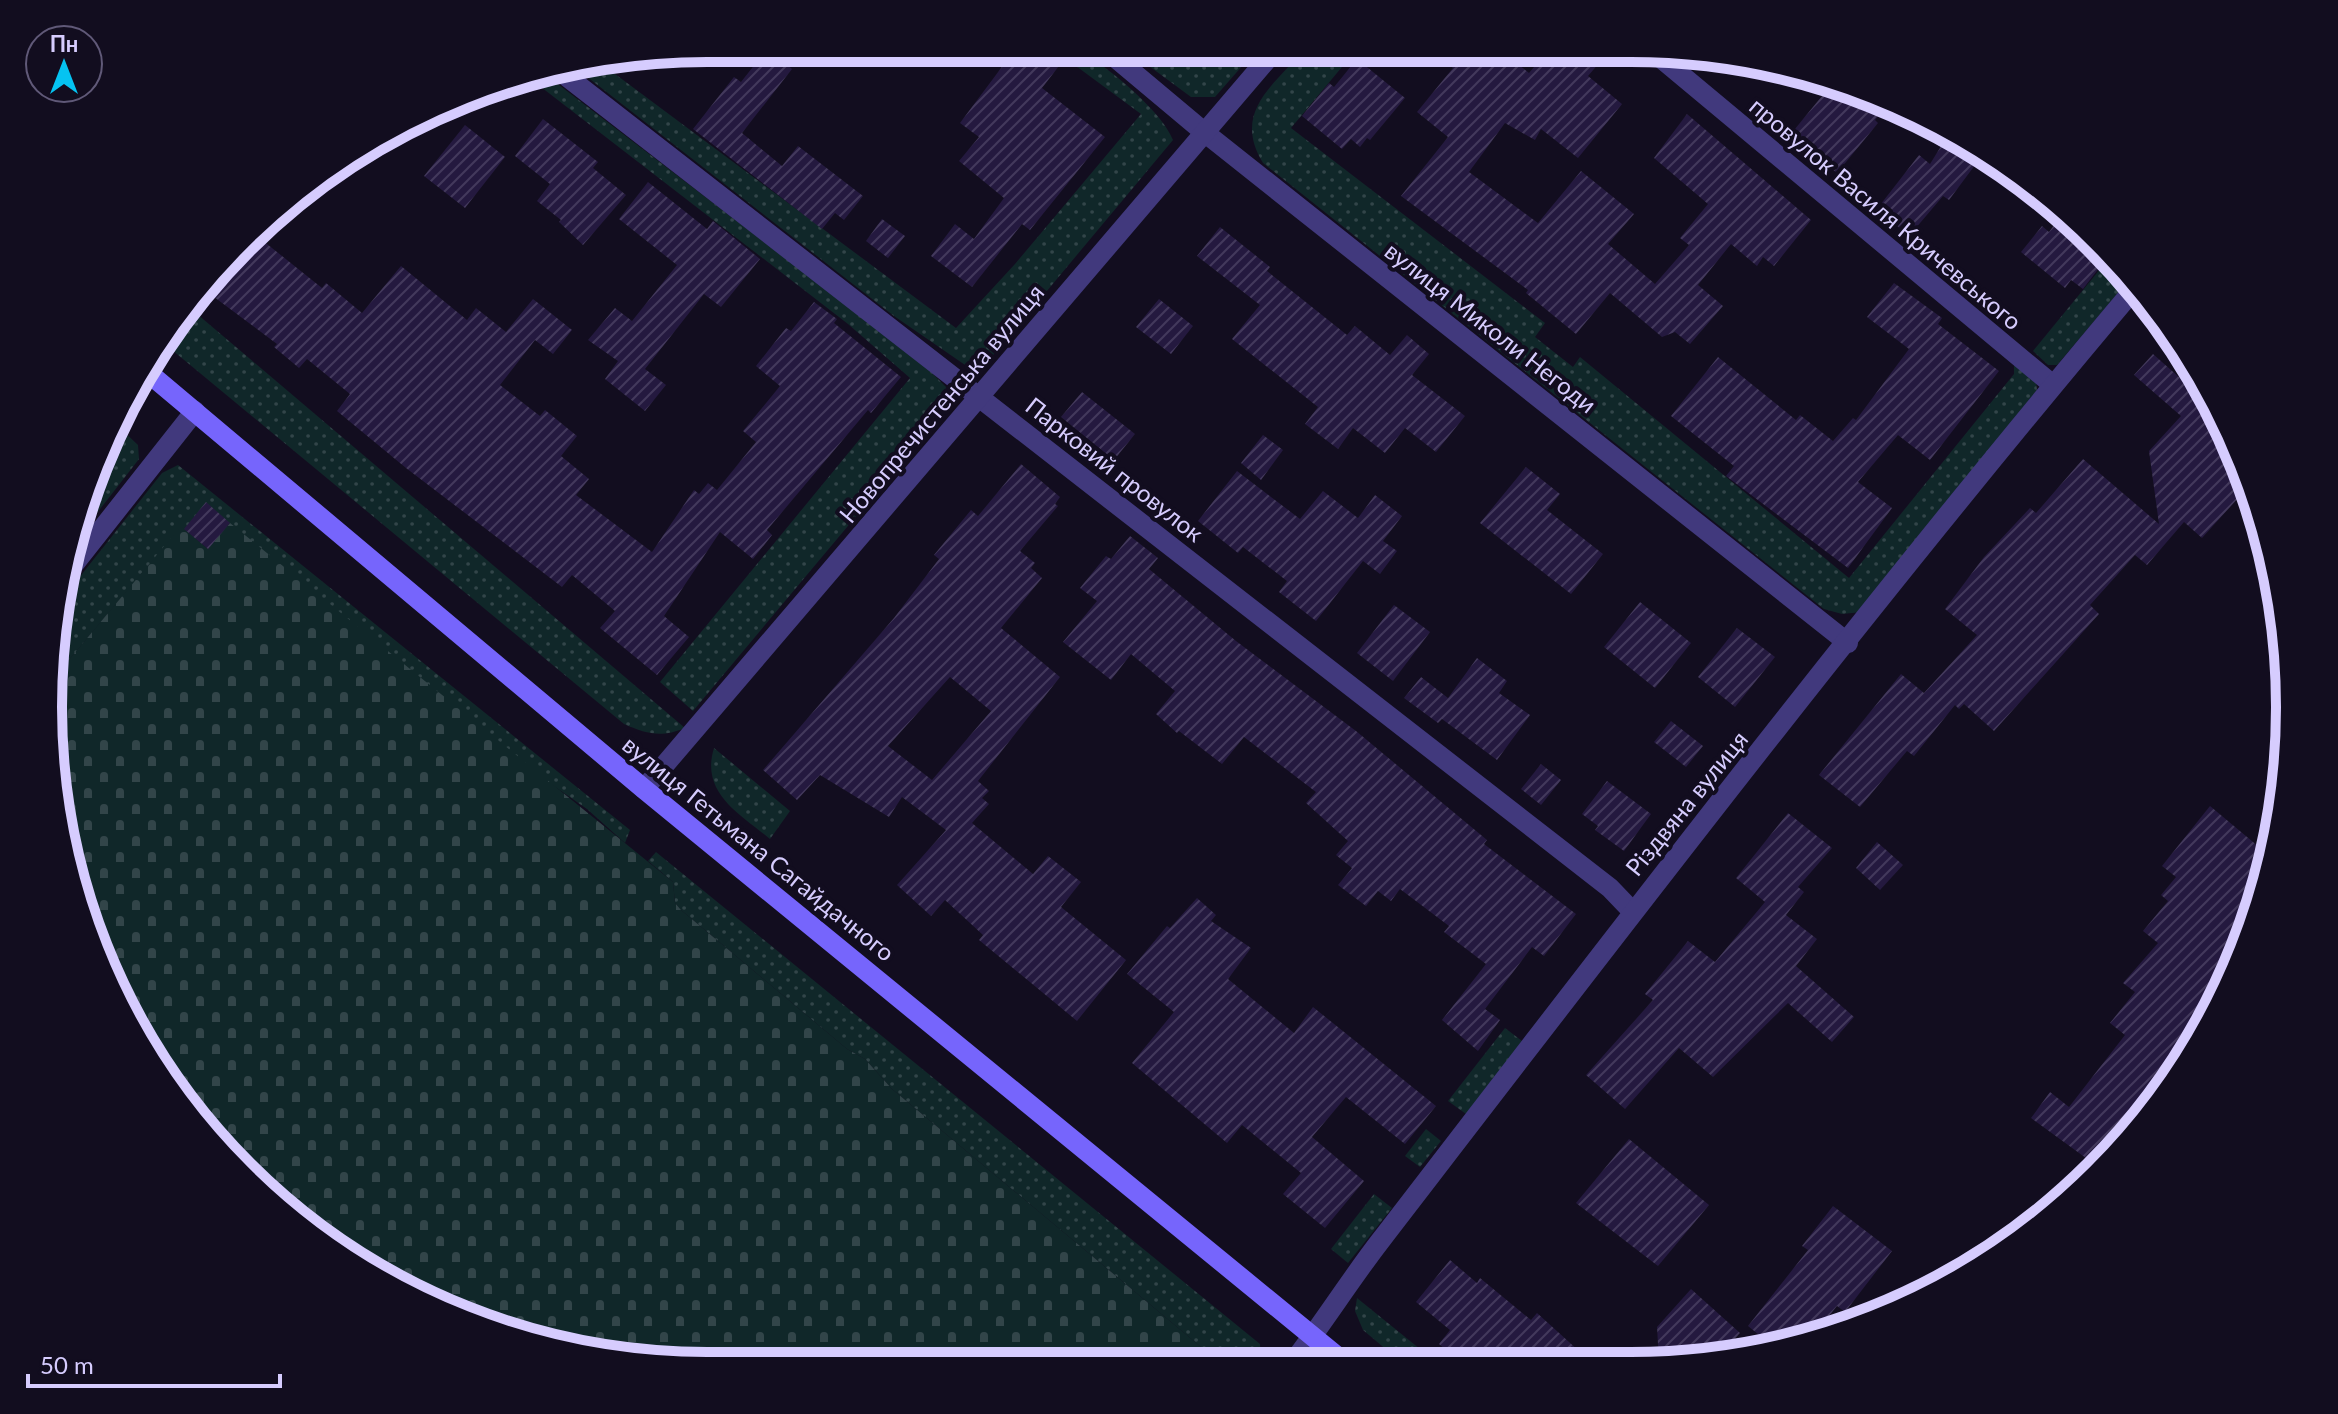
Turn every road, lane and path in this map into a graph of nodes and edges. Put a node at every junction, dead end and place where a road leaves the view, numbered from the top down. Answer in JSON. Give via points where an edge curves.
{"nodes":[{"id":1,"x":1121,"y":62,"type":"edge"},
{"id":2,"x":1265,"y":62,"type":"edge"},
{"id":3,"x":1667,"y":63,"type":"edge"},
{"id":4,"x":568,"y":77,"type":"edge"},
{"id":5,"x":1204,"y":132,"type":"junction"},
{"id":6,"x":2128,"y":296,"type":"edge"},
{"id":7,"x":153,"y":377,"type":"edge"},
{"id":8,"x":2053,"y":385,"type":"junction"},
{"id":9,"x":980,"y":397,"type":"junction"},
{"id":10,"x":195,"y":411,"type":"junction"},
{"id":11,"x":80,"y":557,"type":"edge"},
{"id":12,"x":1848,"y":643,"type":"junction"},
{"id":13,"x":644,"y":789,"type":"junction"},
{"id":14,"x":1633,"y":912,"type":"junction"},
{"id":15,"x":1314,"y":1335,"type":"junction"},
{"id":16,"x":1301,"y":1352,"type":"edge"},
{"id":17,"x":1333,"y":1352,"type":"edge"}],
"edges":[{"from":1,"to":5,"type":"street","name":"вулиця Миколи Негоди"},
{"from":2,"to":5,"type":"street","name":"Новопречистенська вулиця"},
{"from":3,"to":8,"type":"street","name":"провулок Василя Кричевського"},
{"from":4,"to":9,"type":"street","name":"Парковий провулок"},
{"from":5,"to":9,"type":"street","name":"Новопречистенська вулиця"},
{"from":5,"to":12,"type":"street","name":"вулиця Миколи Негоди"},
{"from":6,"to":8,"type":"street","name":"Різдвяна вулиця"},
{"from":7,"to":10,"type":"main road","name":"вулиця Гетьмана Сагайдачного"},
{"from":8,"to":12,"type":"street","name":"Різдвяна вулиця"},
{"from":9,"to":13,"type":"street","name":"Новопречистенська вулиця"},
{"from":9,"to":14,"type":"street","name":"Парковий провулок","via":[[1597,878]]},
{"from":10,"to":11,"type":"street"},
{"from":10,"to":13,"type":"main road","name":"вулиця Гетьмана Сагайдачного"},
{"from":12,"to":14,"type":"street","name":"Різдвяна вулиця"},
{"from":13,"to":15,"type":"main road","name":"вулиця Гетьмана Сагайдачного"},
{"from":14,"to":15,"type":"street","name":"Різдвяна вулиця","via":[[1352,1277]]},
{"from":15,"to":16,"type":"street","name":"Різдвяна вулиця"},
{"from":15,"to":17,"type":"main road","name":"вулиця Гетьмана Сагайдачного"}]}
